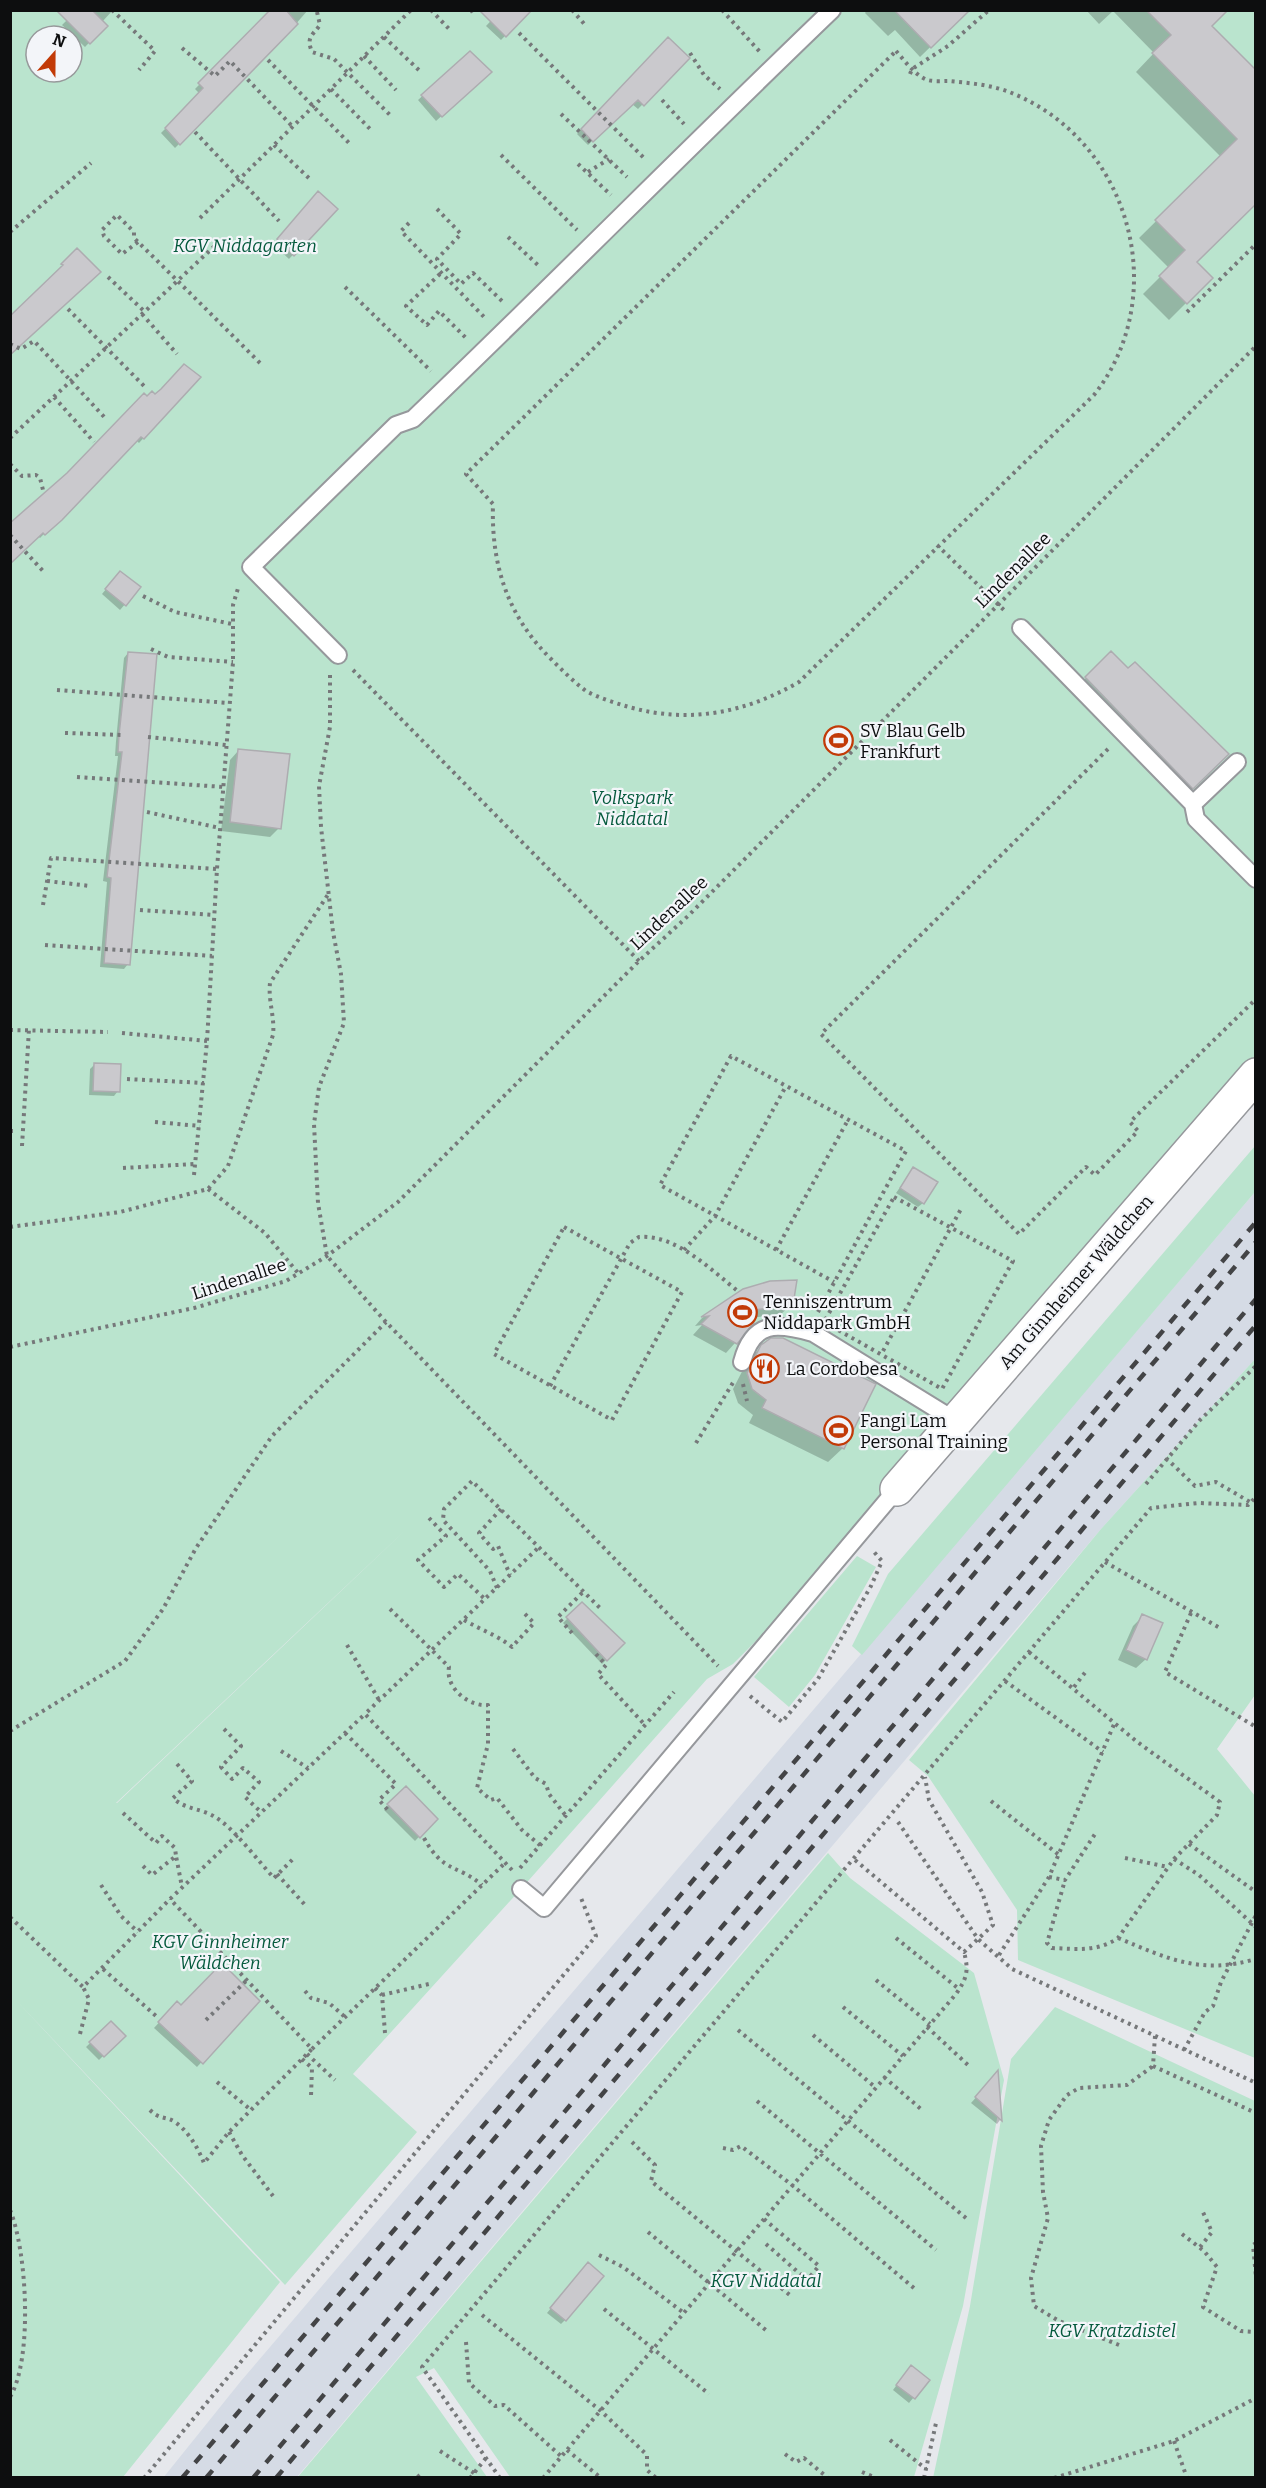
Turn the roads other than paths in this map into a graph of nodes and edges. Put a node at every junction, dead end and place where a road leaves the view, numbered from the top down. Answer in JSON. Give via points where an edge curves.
{"nodes":[{"id":1,"x":832,"y":10,"type":"edge"},
{"id":2,"x":1021,"y":628,"type":"road end"},
{"id":3,"x":334,"y":651,"type":"road end"},
{"id":4,"x":1237,"y":762,"type":"dead end"},
{"id":5,"x":1193,"y":804,"type":"junction"},
{"id":6,"x":1256,"y":879,"type":"edge"},
{"id":7,"x":1256,"y":1075,"type":"edge"},
{"id":8,"x":742,"y":1362,"type":"dead end"},
{"id":9,"x":956,"y":1421,"type":"junction"},
{"id":10,"x":897,"y":1489,"type":"joint"},
{"id":11,"x":521,"y":1889,"type":"dead end"}],
"edges":[{"from":1,"to":3,"type":"lane","via":[[447,387],[413,419],[396,425],[251,567]]},
{"from":2,"to":5,"type":"lane"},
{"from":4,"to":5,"type":"lane"},
{"from":5,"to":6,"type":"lane","via":[[1196,819]]},
{"from":7,"to":9,"type":"street","name":"Am Ginnheimer Wäldchen"},
{"from":8,"to":9,"type":"lane","via":[[752,1338],[772,1326],[786,1325],[807,1332]]},
{"from":9,"to":10,"type":"street","name":"Am Ginnheimer Wäldchen"},
{"from":10,"to":11,"type":"lane","via":[[738,1686],[544,1908]]}]}
